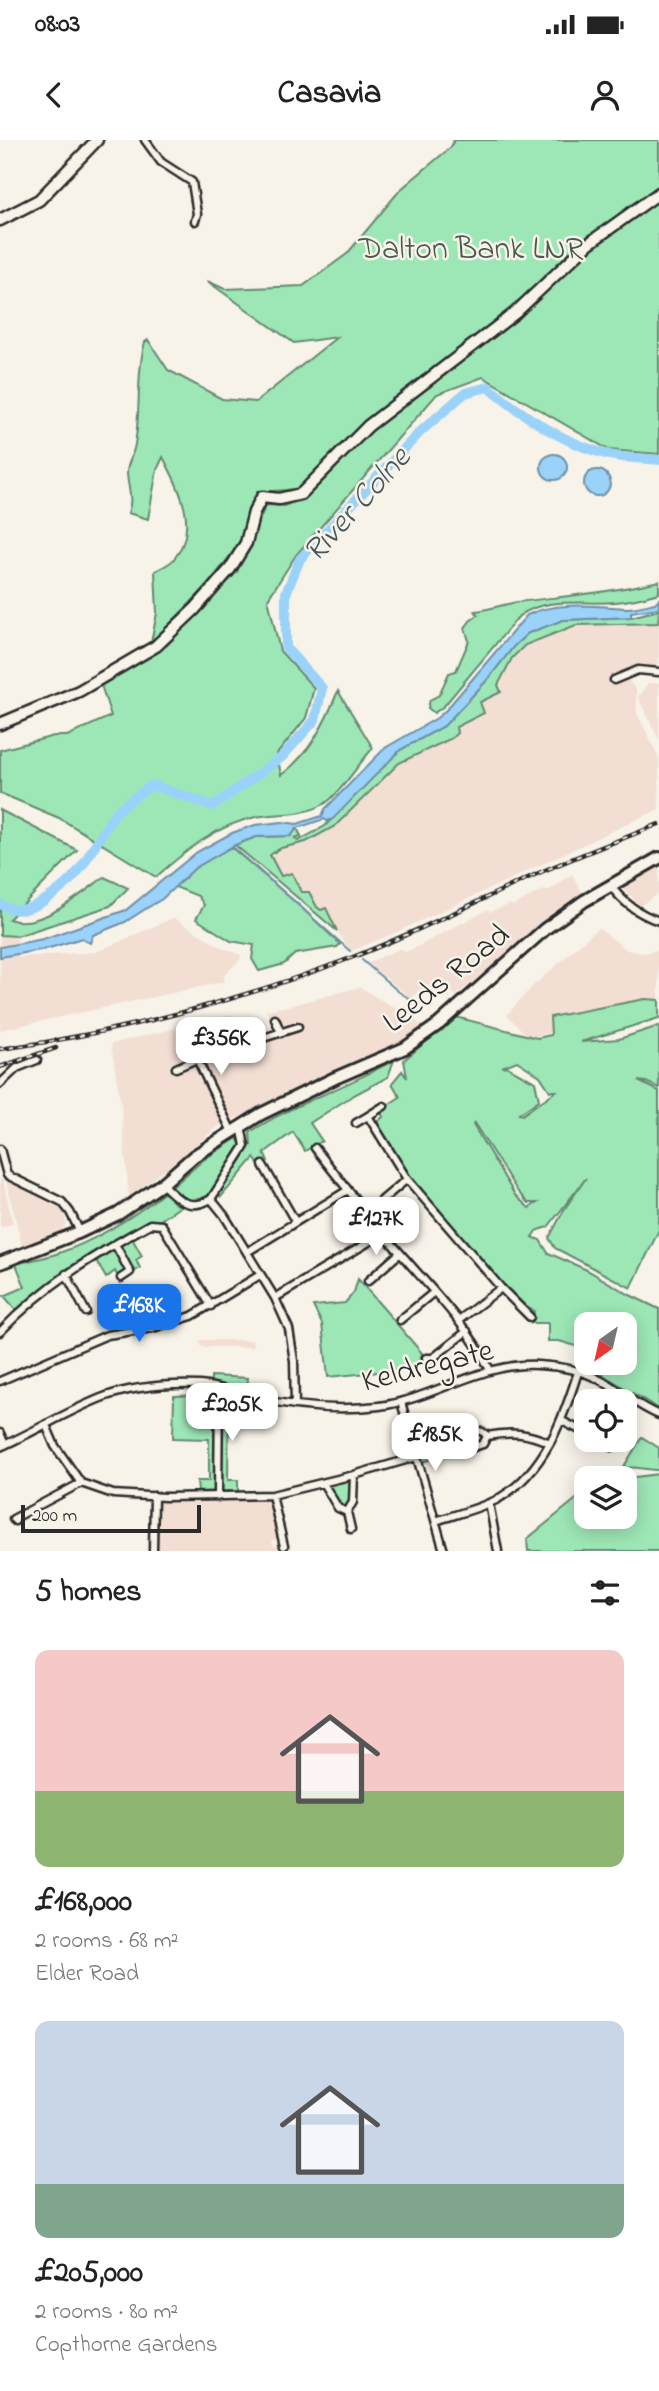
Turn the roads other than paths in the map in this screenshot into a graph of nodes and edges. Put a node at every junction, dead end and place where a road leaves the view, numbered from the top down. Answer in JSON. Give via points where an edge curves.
{"nodes":[{"id":1,"x":97,"y":140,"type":"edge"},
{"id":2,"x":145,"y":140,"type":"edge"},
{"id":3,"x":659,"y":193,"type":"edge"},
{"id":4,"x":0,"y":220,"type":"edge"},
{"id":5,"x":195,"y":221,"type":"dead end"},
{"id":6,"x":659,"y":672,"type":"edge"},
{"id":7,"x":614,"y":680,"type":"dead end"},
{"id":8,"x":0,"y":724,"type":"edge"},
{"id":9,"x":659,"y":858,"type":"edge"},
{"id":10,"x":611,"y":886,"type":"junction"},
{"id":11,"x":659,"y":921,"type":"edge"},
{"id":12,"x":275,"y":1019,"type":"dead end"},
{"id":13,"x":298,"y":1027,"type":"dead end"},
{"id":14,"x":281,"y":1033,"type":"junction"},
{"id":15,"x":197,"y":1059,"type":"junction"},
{"id":16,"x":37,"y":1060,"type":"dead end"},
{"id":17,"x":176,"y":1068,"type":"dead end"},
{"id":18,"x":0,"y":1084,"type":"edge"},
{"id":19,"x":384,"y":1106,"type":"dead end"},
{"id":20,"x":368,"y":1116,"type":"junction"},
{"id":21,"x":356,"y":1123,"type":"dead end"},
{"id":22,"x":237,"y":1129,"type":"junction"},
{"id":23,"x":315,"y":1148,"type":"dead end"},
{"id":24,"x":0,"y":1149,"type":"edge"},
{"id":25,"x":263,"y":1165,"type":"dead end"},
{"id":26,"x":3,"y":1175,"type":"edge"},
{"id":27,"x":407,"y":1179,"type":"junction"},
{"id":28,"x":162,"y":1184,"type":"junction"},
{"id":29,"x":348,"y":1191,"type":"junction"},
{"id":30,"x":211,"y":1199,"type":"junction"},
{"id":31,"x":368,"y":1212,"type":"junction"},
{"id":32,"x":295,"y":1221,"type":"junction"},
{"id":33,"x":80,"y":1232,"type":"junction"},
{"id":34,"x":384,"y":1233,"type":"junction"},
{"id":35,"x":115,"y":1244,"type":"junction"},
{"id":36,"x":247,"y":1252,"type":"junction"},
{"id":37,"x":400,"y":1253,"type":"junction"},
{"id":38,"x":0,"y":1263,"type":"edge"},
{"id":39,"x":138,"y":1268,"type":"dead end"},
{"id":40,"x":130,"y":1272,"type":"junction"},
{"id":41,"x":65,"y":1274,"type":"junction"},
{"id":42,"x":260,"y":1275,"type":"junction"},
{"id":43,"x":121,"y":1278,"type":"dead end"},
{"id":44,"x":368,"y":1281,"type":"dead end"},
{"id":45,"x":501,"y":1288,"type":"junction"},
{"id":46,"x":434,"y":1292,"type":"junction"},
{"id":47,"x":275,"y":1297,"type":"junction"},
{"id":48,"x":211,"y":1306,"type":"junction"},
{"id":49,"x":86,"y":1312,"type":"dead end"},
{"id":50,"x":530,"y":1317,"type":"dead end"},
{"id":51,"x":400,"y":1320,"type":"dead end"},
{"id":52,"x":459,"y":1320,"type":"junction"},
{"id":53,"x":467,"y":1331,"type":"junction"},
{"id":54,"x":0,"y":1332,"type":"edge"},
{"id":55,"x":426,"y":1358,"type":"dead end"},
{"id":56,"x":490,"y":1370,"type":"junction"},
{"id":57,"x":574,"y":1371,"type":"edge"},
{"id":58,"x":577,"y":1376,"type":"edge"},
{"id":59,"x":589,"y":1376,"type":"edge"},
{"id":60,"x":0,"y":1381,"type":"edge"},
{"id":61,"x":219,"y":1389,"type":"junction"},
{"id":62,"x":401,"y":1402,"type":"junction"},
{"id":63,"x":295,"y":1405,"type":"junction"},
{"id":64,"x":659,"y":1415,"type":"edge"},
{"id":65,"x":562,"y":1421,"type":"junction"},
{"id":66,"x":46,"y":1425,"type":"junction"},
{"id":67,"x":574,"y":1427,"type":"edge"},
{"id":68,"x":0,"y":1433,"type":"edge"},
{"id":69,"x":488,"y":1436,"type":"dead end"},
{"id":70,"x":550,"y":1443,"type":"junction"},
{"id":71,"x":3,"y":1446,"type":"edge"},
{"id":72,"x":416,"y":1457,"type":"junction"},
{"id":73,"x":355,"y":1475,"type":"junction"},
{"id":74,"x":81,"y":1483,"type":"junction"},
{"id":75,"x":323,"y":1483,"type":"junction"},
{"id":76,"x":272,"y":1495,"type":"junction"},
{"id":77,"x":154,"y":1496,"type":"junction"},
{"id":78,"x":218,"y":1497,"type":"junction"},
{"id":79,"x":489,"y":1503,"type":"junction"},
{"id":80,"x":347,"y":1512,"type":"junction"},
{"id":81,"x":13,"y":1519,"type":"dead end"},
{"id":82,"x":436,"y":1521,"type":"junction"},
{"id":83,"x":351,"y":1529,"type":"dead end"},
{"id":84,"x":280,"y":1543,"type":"dead end"},
{"id":85,"x":153,"y":1551,"type":"edge"},
{"id":86,"x":444,"y":1551,"type":"edge"},
{"id":87,"x":498,"y":1551,"type":"edge"}],
"edges":[{"from":1,"to":4,"type":"street","via":[[39,200]]},
{"from":2,"to":5,"type":"street","via":[[161,162],[192,183]]},
{"from":3,"to":8,"type":"street","via":[[589,244],[515,313],[368,426],[301,494],[262,497],[246,543],[230,569],[156,646],[79,691]]},
{"from":6,"to":7,"type":"street","via":[[638,670]]},
{"from":9,"to":10,"type":"main road","name":"Leeds Road"},
{"from":10,"to":11,"type":"street","via":[[643,915]]},
{"from":10,"to":22,"type":"main road","name":"Leeds Road","via":[[545,929],[439,1024],[405,1048],[326,1082]]},
{"from":12,"to":14,"type":"street"},
{"from":13,"to":14,"type":"street"},
{"from":14,"to":15,"type":"street"},
{"from":15,"to":17,"type":"street"},
{"from":15,"to":22,"type":"street"},
{"from":16,"to":18,"type":"street","via":[[17,1068]]},
{"from":19,"to":20,"type":"street"},
{"from":20,"to":21,"type":"street"},
{"from":20,"to":27,"type":"street"},
{"from":22,"to":28,"type":"main road","name":"Leeds Road","via":[[194,1156]]},
{"from":22,"to":30,"type":"street","via":[[245,1146]]},
{"from":23,"to":29,"type":"street"},
{"from":24,"to":26,"type":"street"},
{"from":25,"to":32,"type":"street","via":[[272,1172]]},
{"from":26,"to":33,"type":"street","via":[[62,1202]]},
{"from":27,"to":31,"type":"street"},
{"from":27,"to":45,"type":"street"},
{"from":28,"to":30,"type":"street","via":[[185,1203]]},
{"from":28,"to":33,"type":"main road","name":"Leeds Road","via":[[118,1214]]},
{"from":29,"to":31,"type":"street"},
{"from":29,"to":32,"type":"street"},
{"from":30,"to":36,"type":"street"},
{"from":31,"to":34,"type":"street"},
{"from":32,"to":36,"type":"street"},
{"from":33,"to":38,"type":"main road","name":"Leeds Road"},
{"from":34,"to":37,"type":"street"},
{"from":34,"to":47,"type":"street"},
{"from":35,"to":40,"type":"street"},
{"from":35,"to":41,"type":"street"},
{"from":35,"to":48,"type":"street","via":[[150,1224],[162,1225]]},
{"from":36,"to":42,"type":"street"},
{"from":37,"to":44,"type":"street"},
{"from":37,"to":46,"type":"street"},
{"from":39,"to":40,"type":"street"},
{"from":40,"to":43,"type":"street"},
{"from":41,"to":49,"type":"street"},
{"from":41,"to":54,"type":"street"},
{"from":42,"to":47,"type":"street"},
{"from":42,"to":48,"type":"street"},
{"from":45,"to":50,"type":"street"},
{"from":45,"to":52,"type":"street"},
{"from":46,"to":51,"type":"street"},
{"from":46,"to":52,"type":"street"},
{"from":47,"to":63,"type":"street","via":[[289,1329]]},
{"from":48,"to":60,"type":"street","via":[[153,1328],[107,1335]]},
{"from":52,"to":53,"type":"street"},
{"from":53,"to":55,"type":"street"},
{"from":53,"to":56,"type":"street"},
{"from":56,"to":57,"type":"street","name":"Keldregate","via":[[537,1365]]},
{"from":56,"to":62,"type":"street","name":"Keldregate"},
{"from":58,"to":65,"type":"street"},
{"from":59,"to":64,"type":"street","name":"Keldregate"},
{"from":61,"to":63,"type":"street","name":"Keldregate"},
{"from":61,"to":66,"type":"street","name":"Keldregate","via":[[170,1385],[124,1392]]},
{"from":61,"to":78,"type":"street"},
{"from":62,"to":63,"type":"street","name":"Keldregate","via":[[332,1409]]},
{"from":62,"to":72,"type":"street"},
{"from":65,"to":67,"type":"street"},
{"from":65,"to":70,"type":"street"},
{"from":66,"to":71,"type":"street","name":"Keldregate"},
{"from":66,"to":74,"type":"street"},
{"from":68,"to":71,"type":"street"},
{"from":69,"to":70,"type":"street","via":[[508,1432]]},
{"from":70,"to":79,"type":"street","via":[[521,1481]]},
{"from":72,"to":73,"type":"street"},
{"from":72,"to":82,"type":"street"},
{"from":73,"to":75,"type":"street"},
{"from":73,"to":80,"type":"street","via":[[353,1503]]},
{"from":74,"to":77,"type":"street","via":[[113,1494]]},
{"from":74,"to":81,"type":"street"},
{"from":75,"to":76,"type":"street"},
{"from":75,"to":80,"type":"street","via":[[338,1508]]},
{"from":76,"to":78,"type":"street"},
{"from":76,"to":84,"type":"street"},
{"from":77,"to":78,"type":"street"},
{"from":77,"to":85,"type":"street"},
{"from":79,"to":82,"type":"street"},
{"from":79,"to":87,"type":"street"},
{"from":80,"to":83,"type":"street"},
{"from":82,"to":86,"type":"street"}]}
